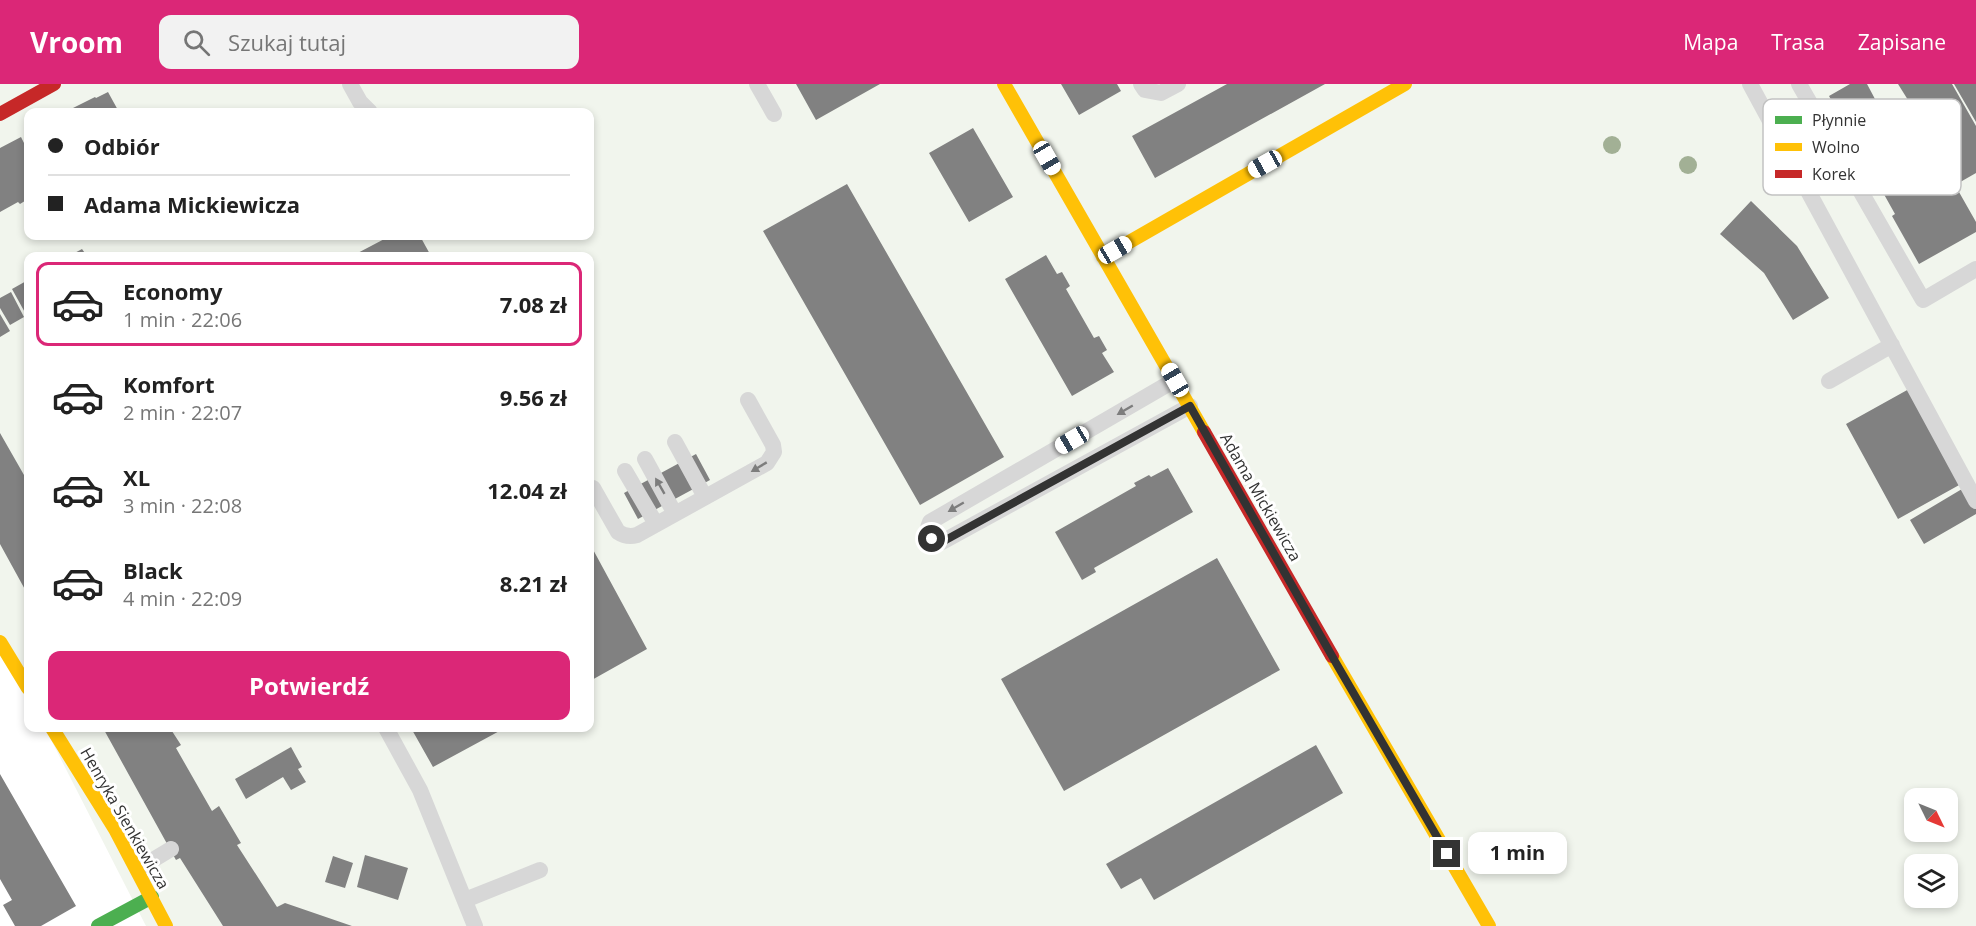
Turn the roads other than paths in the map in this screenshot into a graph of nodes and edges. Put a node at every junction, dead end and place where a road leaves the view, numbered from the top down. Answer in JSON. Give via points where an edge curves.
{"nodes":[{"id":1,"x":54,"y":84,"type":"edge"},
{"id":2,"x":350,"y":84,"type":"edge"},
{"id":3,"x":757,"y":84,"type":"edge"},
{"id":4,"x":1004,"y":84,"type":"edge"},
{"id":5,"x":1141,"y":84,"type":"edge"},
{"id":6,"x":1178,"y":84,"type":"edge"},
{"id":7,"x":1405,"y":84,"type":"edge"},
{"id":8,"x":1750,"y":84,"type":"edge"},
{"id":9,"x":1798,"y":84,"type":"edge"},
{"id":10,"x":1383,"y":90,"type":"edge"},
{"id":11,"x":1807,"y":99,"type":"edge"},
{"id":12,"x":366,"y":108,"type":"edge"},
{"id":13,"x":1763,"y":108,"type":"edge"},
{"id":14,"x":0,"y":114,"type":"edge"},
{"id":15,"x":774,"y":114,"type":"dead end"},
{"id":16,"x":1810,"y":195,"type":"edge"},
{"id":17,"x":1862,"y":195,"type":"edge"},
{"id":18,"x":1103,"y":257,"type":"junction"},
{"id":19,"x":1976,"y":269,"type":"edge"},
{"id":20,"x":1892,"y":345,"type":"junction"},
{"id":21,"x":1175,"y":380,"type":"junction"},
{"id":22,"x":1828,"y":381,"type":"dead end"},
{"id":23,"x":748,"y":400,"type":"dead end"},
{"id":24,"x":1190,"y":406,"type":"junction"},
{"id":25,"x":675,"y":442,"type":"dead end"},
{"id":26,"x":645,"y":459,"type":"dead end"},
{"id":27,"x":625,"y":471,"type":"dead end"},
{"id":28,"x":594,"y":490,"type":"edge"},
{"id":29,"x":705,"y":497,"type":"junction"},
{"id":30,"x":1976,"y":501,"type":"edge"},
{"id":31,"x":675,"y":514,"type":"junction"},
{"id":32,"x":656,"y":524,"type":"junction"},
{"id":33,"x":0,"y":642,"type":"edge"},
{"id":34,"x":24,"y":681,"type":"edge"},
{"id":35,"x":54,"y":732,"type":"edge"},
{"id":36,"x":388,"y":732,"type":"edge"},
{"id":37,"x":171,"y":849,"type":"dead end"},
{"id":38,"x":138,"y":869,"type":"junction"},
{"id":39,"x":540,"y":870,"type":"dead end"},
{"id":40,"x":152,"y":897,"type":"junction"},
{"id":41,"x":465,"y":900,"type":"junction"},
{"id":42,"x":98,"y":926,"type":"edge"},
{"id":43,"x":166,"y":926,"type":"edge"},
{"id":44,"x":475,"y":926,"type":"edge"},
{"id":45,"x":1489,"y":926,"type":"edge"}],
"edges":[{"from":1,"to":14,"type":"street"},
{"from":2,"to":12,"type":"lane"},
{"from":3,"to":15,"type":"lane"},
{"from":4,"to":18,"type":"street","name":"Adama Mickiewicza"},
{"from":5,"to":6,"type":"lane","via":[[1145,90],[1161,93]]},
{"from":7,"to":10,"type":"street"},
{"from":8,"to":13,"type":"lane"},
{"from":9,"to":11,"type":"lane"},
{"from":10,"to":18,"type":"street"},
{"from":16,"to":20,"type":"lane"},
{"from":17,"to":19,"type":"lane","via":[[1923,300]]},
{"from":18,"to":21,"type":"street","name":"Adama Mickiewicza"},
{"from":20,"to":22,"type":"lane"},
{"from":20,"to":30,"type":"lane"},
{"from":21,"to":24,"type":"street","name":"Adama Mickiewicza"},
{"from":21,"to":24,"type":"lane","one_way":true,"via":[[930,522],[929,536],[942,542]]},
{"from":23,"to":29,"type":"lane","one_way":true,"via":[[774,452],[767,463]]},
{"from":24,"to":45,"type":"street","name":"Adama Mickiewicza"},
{"from":25,"to":29,"type":"lane"},
{"from":31,"to":26,"type":"lane","one_way":true},
{"from":27,"to":32,"type":"lane"},
{"from":28,"to":32,"type":"lane","via":[[618,532],[637,535]]},
{"from":29,"to":31,"type":"lane"},
{"from":31,"to":32,"type":"lane"},
{"from":33,"to":34,"type":"street"},
{"from":35,"to":38,"type":"street","name":"Henryka Sienkiewicza"},
{"from":36,"to":41,"type":"lane","via":[[420,790]]},
{"from":37,"to":38,"type":"lane"},
{"from":38,"to":40,"type":"street","name":"Henryka Sienkiewicza"},
{"from":39,"to":41,"type":"lane"},
{"from":40,"to":42,"type":"street"},
{"from":40,"to":43,"type":"street","name":"Henryka Sienkiewicza"},
{"from":41,"to":44,"type":"lane"}]}
